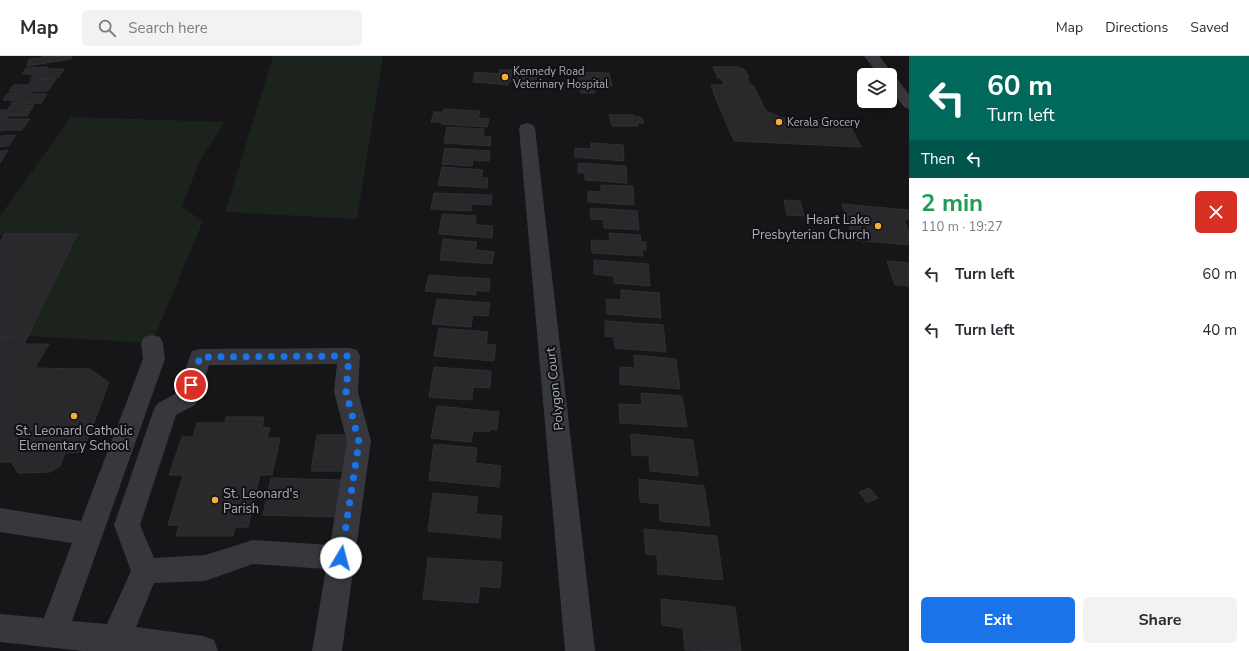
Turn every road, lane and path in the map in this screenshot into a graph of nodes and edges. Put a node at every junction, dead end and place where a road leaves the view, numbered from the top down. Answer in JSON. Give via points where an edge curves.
{"nodes":[{"id":1,"x":871,"y":56,"type":"edge"},
{"id":2,"x":881,"y":68,"type":"edge"},
{"id":3,"x":897,"y":88,"type":"edge"},
{"id":4,"x":909,"y":104,"type":"edge"},
{"id":5,"x":527,"y":128,"type":"dead end"},
{"id":6,"x":152,"y":343,"type":"dead end"},
{"id":7,"x":0,"y":520,"type":"edge"},
{"id":8,"x":89,"y":534,"type":"junction"},
{"id":9,"x":341,"y":558,"type":"junction"},
{"id":10,"x":146,"y":571,"type":"junction"},
{"id":11,"x":0,"y":628,"type":"edge"},
{"id":12,"x":53,"y":633,"type":"junction"},
{"id":13,"x":116,"y":639,"type":"junction"},
{"id":14,"x":204,"y":651,"type":"edge"},
{"id":15,"x":327,"y":651,"type":"edge"},
{"id":16,"x":580,"y":651,"type":"edge"}],
"edges":[{"from":1,"to":2,"type":"street"},
{"from":3,"to":4,"type":"street"},
{"from":5,"to":16,"type":"street","name":"Polygon Court"},
{"from":6,"to":8,"type":"street","via":[[154,360]]},
{"from":7,"to":8,"type":"street"},
{"from":8,"to":12,"type":"street"},
{"from":9,"to":10,"type":"street","via":[[253,552],[205,568]]},
{"from":9,"to":10,"type":"street","via":[[359,442],[346,392],[349,356],[200,357],[187,398],[166,408],[127,525]]},
{"from":9,"to":15,"type":"street"},
{"from":10,"to":13,"type":"street"},
{"from":11,"to":12,"type":"street"},
{"from":12,"to":13,"type":"street"},
{"from":13,"to":14,"type":"street"}]}
